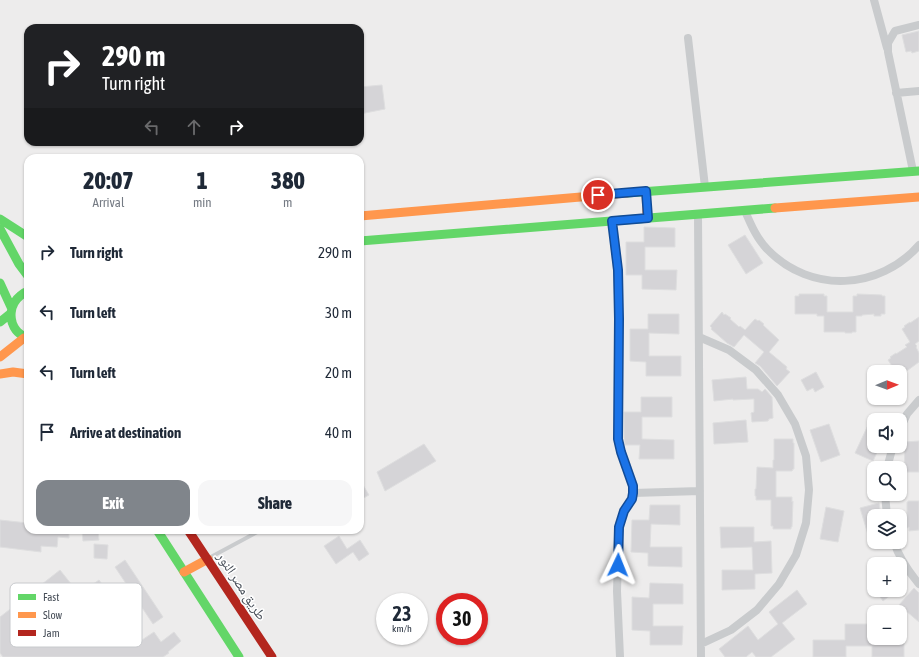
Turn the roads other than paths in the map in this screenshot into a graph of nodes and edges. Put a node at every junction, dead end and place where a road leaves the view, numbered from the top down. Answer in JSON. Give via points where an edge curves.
{"nodes":[{"id":1,"x":874,"y":0,"type":"edge"},
{"id":2,"x":919,"y":25,"type":"edge"},
{"id":3,"x":688,"y":38,"type":"dead end"},
{"id":4,"x":888,"y":52,"type":"junction"},
{"id":5,"x":919,"y":90,"type":"edge"},
{"id":6,"x":896,"y":93,"type":"junction"},
{"id":7,"x":916,"y":171,"type":"edge"},
{"id":8,"x":705,"y":187,"type":"junction"},
{"id":9,"x":646,"y":191,"type":"junction"},
{"id":10,"x":919,"y":197,"type":"edge"},
{"id":11,"x":745,"y":211,"type":"junction"},
{"id":12,"x":698,"y":214,"type":"junction"},
{"id":13,"x":364,"y":216,"type":"edge"},
{"id":14,"x":648,"y":218,"type":"junction"},
{"id":15,"x":0,"y":219,"type":"edge"},
{"id":16,"x":612,"y":221,"type":"junction"},
{"id":17,"x":0,"y":229,"type":"edge"},
{"id":18,"x":24,"y":234,"type":"edge"},
{"id":19,"x":364,"y":241,"type":"edge"},
{"id":20,"x":919,"y":245,"type":"edge"},
{"id":21,"x":24,"y":271,"type":"edge"},
{"id":22,"x":0,"y":283,"type":"edge"},
{"id":23,"x":24,"y":293,"type":"edge"},
{"id":24,"x":11,"y":311,"type":"junction"},
{"id":25,"x":0,"y":322,"type":"edge"},
{"id":26,"x":24,"y":337,"type":"edge"},
{"id":27,"x":699,"y":337,"type":"junction"},
{"id":28,"x":24,"y":339,"type":"edge"},
{"id":29,"x":0,"y":357,"type":"edge"},
{"id":30,"x":24,"y":373,"type":"edge"},
{"id":31,"x":0,"y":374,"type":"edge"},
{"id":32,"x":919,"y":400,"type":"edge"},
{"id":33,"x":907,"y":414,"type":"edge"},
{"id":34,"x":700,"y":491,"type":"junction"},
{"id":35,"x":633,"y":493,"type":"junction"},
{"id":36,"x":160,"y":534,"type":"edge"},
{"id":37,"x":191,"y":534,"type":"edge"},
{"id":38,"x":254,"y":534,"type":"edge"},
{"id":39,"x":897,"y":549,"type":"edge"},
{"id":40,"x":208,"y":559,"type":"junction"},
{"id":41,"x":184,"y":572,"type":"junction"},
{"id":42,"x":919,"y":584,"type":"edge"},
{"id":43,"x":701,"y":644,"type":"junction"},
{"id":44,"x":239,"y":657,"type":"edge"},
{"id":45,"x":272,"y":657,"type":"edge"},
{"id":46,"x":620,"y":657,"type":"edge"},
{"id":47,"x":701,"y":657,"type":"edge"}],
"edges":[{"from":1,"to":4,"type":"street"},
{"from":2,"to":4,"type":"street","via":[[896,31],[888,43]]},
{"from":3,"to":8,"type":"street"},
{"from":4,"to":6,"type":"street"},
{"from":5,"to":6,"type":"street"},
{"from":6,"to":7,"type":"street"},
{"from":7,"to":8,"type":"street"},
{"from":8,"to":9,"type":"street"},
{"from":9,"to":13,"type":"street"},
{"from":9,"to":14,"type":"street"},
{"from":10,"to":11,"type":"street"},
{"from":11,"to":12,"type":"street"},
{"from":11,"to":20,"type":"street","via":[[754,231],[768,250],[785,264],[805,275],[827,280],[850,281],[872,277],[893,268]]},
{"from":12,"to":14,"type":"street"},
{"from":12,"to":27,"type":"street"},
{"from":14,"to":16,"type":"street"},
{"from":15,"to":18,"type":"street"},
{"from":16,"to":19,"type":"street"},
{"from":16,"to":35,"type":"street","via":[[618,270],[618,439]]},
{"from":17,"to":21,"type":"street"},
{"from":22,"to":24,"type":"street"},
{"from":23,"to":24,"type":"street","via":[[15,300]]},
{"from":24,"to":25,"type":"street"},
{"from":24,"to":26,"type":"street","via":[[14,328]]},
{"from":27,"to":34,"type":"street"},
{"from":27,"to":43,"type":"street","via":[[729,350],[756,370],[778,395],[795,424],[806,456],[809,490],[804,530],[796,555],[779,584],[757,610],[731,630]]},
{"from":28,"to":29,"type":"street"},
{"from":30,"to":31,"type":"street"},
{"from":32,"to":33,"type":"street"},
{"from":34,"to":35,"type":"street"},
{"from":34,"to":43,"type":"street"},
{"from":35,"to":46,"type":"street","via":[[619,527],[617,591]]},
{"from":36,"to":41,"type":"street"},
{"from":37,"to":40,"type":"street","name":"طريق مصر النور"},
{"from":38,"to":40,"type":"lane"},
{"from":39,"to":42,"type":"street","via":[[908,571]]},
{"from":40,"to":41,"type":"street"},
{"from":40,"to":45,"type":"street","name":"طريق مصر النور"},
{"from":41,"to":44,"type":"street"},
{"from":43,"to":47,"type":"street"}]}
